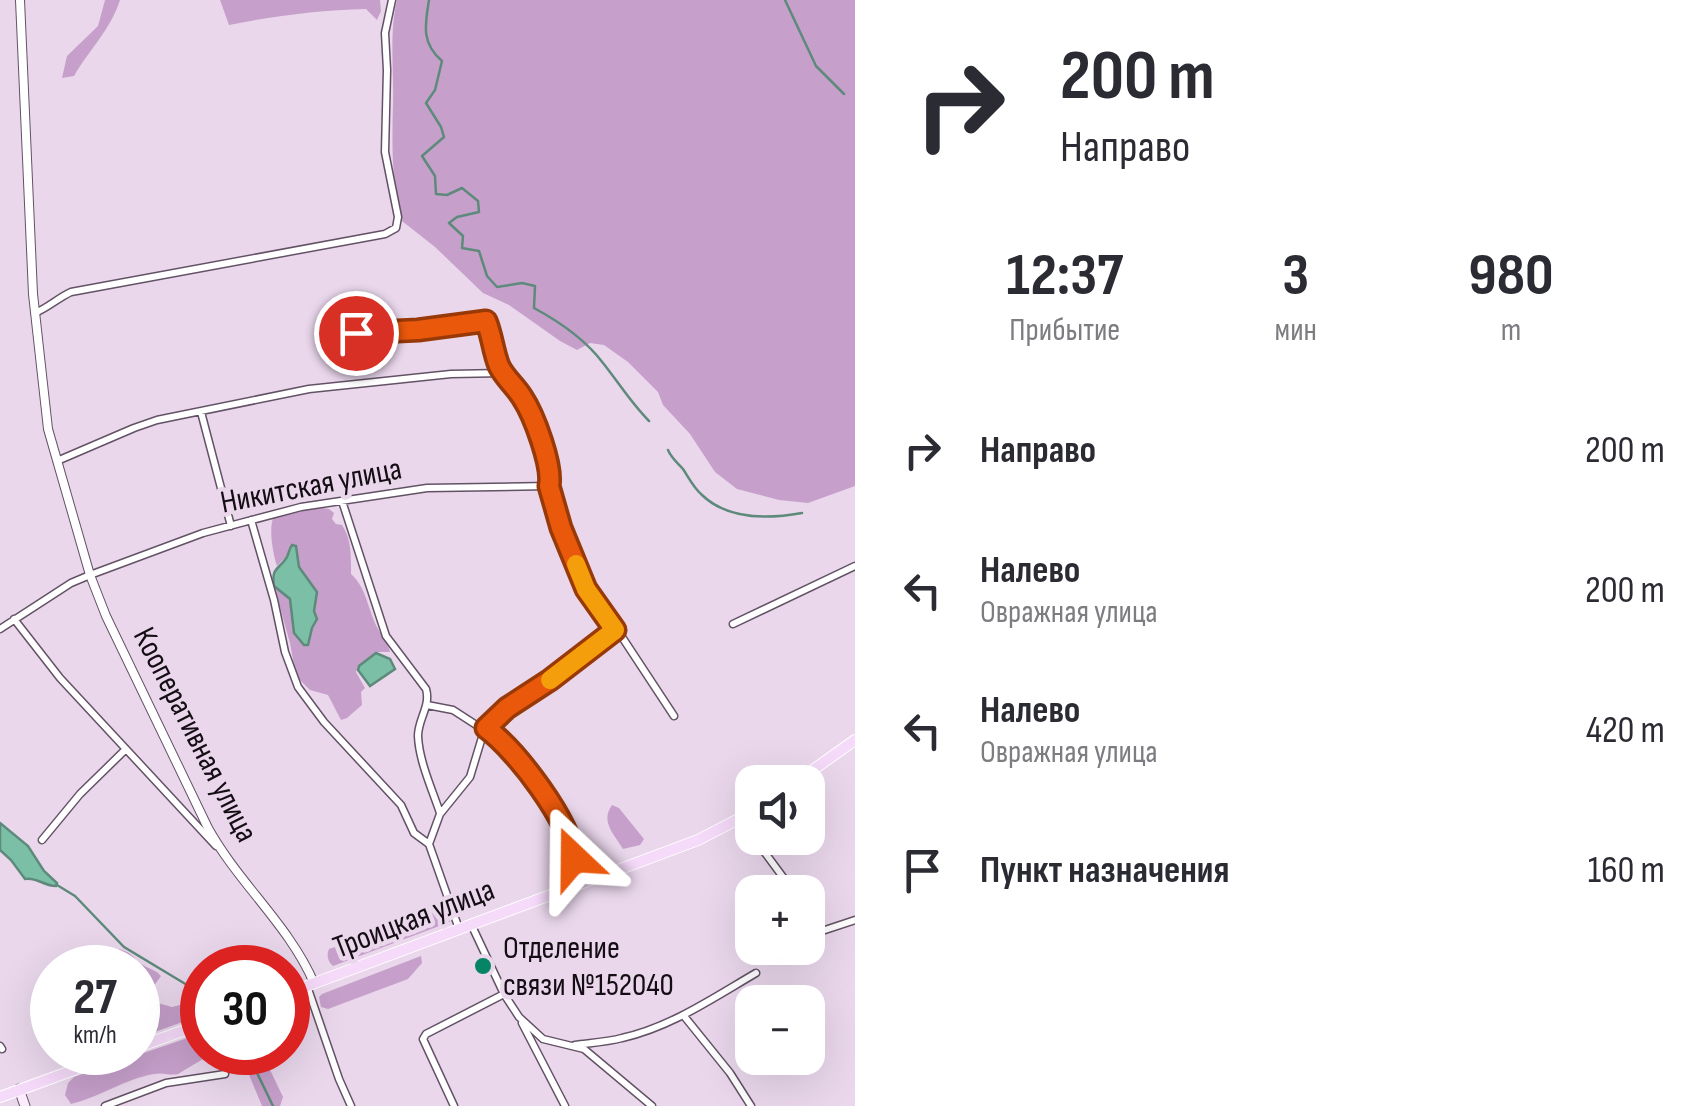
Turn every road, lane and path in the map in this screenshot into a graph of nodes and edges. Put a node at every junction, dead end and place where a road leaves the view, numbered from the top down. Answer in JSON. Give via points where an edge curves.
{"nodes":[{"id":1,"x":20,"y":0,"type":"edge"},
{"id":2,"x":392,"y":0,"type":"edge"},
{"id":3,"x":35,"y":312,"type":"junction"},
{"id":4,"x":356,"y":333,"type":"dead end"},
{"id":5,"x":503,"y":373,"type":"junction"},
{"id":6,"x":201,"y":412,"type":"junction"},
{"id":7,"x":57,"y":461,"type":"junction"},
{"id":8,"x":549,"y":486,"type":"junction"},
{"id":9,"x":342,"y":501,"type":"junction"},
{"id":10,"x":251,"y":520,"type":"junction"},
{"id":11,"x":231,"y":526,"type":"junction"},
{"id":12,"x":855,"y":566,"type":"edge"},
{"id":13,"x":90,"y":575,"type":"junction"},
{"id":14,"x":14,"y":620,"type":"junction"},
{"id":15,"x":733,"y":624,"type":"dead end"},
{"id":16,"x":0,"y":628,"type":"edge"},
{"id":17,"x":615,"y":630,"type":"junction"},
{"id":18,"x":427,"y":705,"type":"junction"},
{"id":19,"x":674,"y":716,"type":"dead end"},
{"id":20,"x":485,"y":729,"type":"junction"},
{"id":21,"x":855,"y":740,"type":"edge"},
{"id":22,"x":126,"y":749,"type":"junction"},
{"id":23,"x":820,"y":765,"type":"edge"},
{"id":24,"x":440,"y":814,"type":"junction"},
{"id":25,"x":735,"y":822,"type":"edge"},
{"id":26,"x":42,"y":840,"type":"dead end"},
{"id":27,"x":429,"y":844,"type":"junction"},
{"id":28,"x":219,"y":849,"type":"junction"},
{"id":29,"x":577,"y":886,"type":"junction"},
{"id":30,"x":855,"y":920,"type":"edge"},
{"id":31,"x":465,"y":927,"type":"junction"},
{"id":32,"x":825,"y":931,"type":"edge"},
{"id":33,"x":756,"y":973,"type":"dead end"},
{"id":34,"x":311,"y":985,"type":"junction"},
{"id":35,"x":504,"y":994,"type":"junction"},
{"id":36,"x":684,"y":1016,"type":"junction"},
{"id":37,"x":520,"y":1017,"type":"junction"},
{"id":38,"x":569,"y":1046,"type":"junction"},
{"id":39,"x":60,"y":1075,"type":"edge"},
{"id":40,"x":219,"y":1075,"type":"edge"},
{"id":41,"x":19,"y":1090,"type":"junction"},
{"id":42,"x":0,"y":1096,"type":"edge"},
{"id":43,"x":25,"y":1106,"type":"edge"},
{"id":44,"x":105,"y":1106,"type":"edge"},
{"id":45,"x":351,"y":1106,"type":"edge"},
{"id":46,"x":454,"y":1106,"type":"edge"},
{"id":47,"x":565,"y":1106,"type":"edge"},
{"id":48,"x":652,"y":1106,"type":"edge"},
{"id":49,"x":752,"y":1106,"type":"edge"}],
"edges":[{"from":1,"to":3,"type":"street","name":"Кооперативная улица"},
{"from":2,"to":3,"type":"street","via":[[385,33],[386,152],[396,228],[71,292]]},
{"from":3,"to":7,"type":"street","name":"Кооперативная улица"},
{"from":4,"to":5,"type":"street","via":[[486,321]]},
{"from":5,"to":6,"type":"street","via":[[309,389]]},
{"from":5,"to":8,"type":"street","via":[[532,418]]},
{"from":6,"to":7,"type":"street","via":[[157,420]]},
{"from":6,"to":11,"type":"street"},
{"from":7,"to":13,"type":"street","name":"Кооперативная улица"},
{"from":8,"to":9,"type":"street","name":"Никитская улица","via":[[427,488]]},
{"from":8,"to":17,"type":"street","via":[[586,589]]},
{"from":9,"to":10,"type":"street","name":"Никитская улица"},
{"from":9,"to":18,"type":"street","via":[[386,636],[426,689]]},
{"from":10,"to":11,"type":"street","name":"Никитская улица"},
{"from":10,"to":27,"type":"street","via":[[298,687]]},
{"from":11,"to":13,"type":"street","name":"Никитская улица"},
{"from":12,"to":15,"type":"street"},
{"from":13,"to":14,"type":"street","name":"Никитская улица"},
{"from":13,"to":28,"type":"street","name":"Кооперативная улица"},
{"from":14,"to":16,"type":"street","name":"Никитская улица"},
{"from":14,"to":22,"type":"street"},
{"from":17,"to":19,"type":"street"},
{"from":17,"to":20,"type":"street"},
{"from":18,"to":20,"type":"street","via":[[453,710]]},
{"from":18,"to":24,"type":"street","via":[[418,735]]},
{"from":20,"to":24,"type":"street","via":[[470,777]]},
{"from":20,"to":29,"type":"street","via":[[520,758],[568,834]]},
{"from":21,"to":23,"type":"main road"},
{"from":22,"to":26,"type":"street"},
{"from":22,"to":28,"type":"street"},
{"from":24,"to":27,"type":"street"},
{"from":25,"to":29,"type":"main road","name":"Троицкая улица"},
{"from":27,"to":31,"type":"street"},
{"from":28,"to":34,"type":"street","name":"Кооперативная улица","via":[[292,941]]},
{"from":29,"to":31,"type":"main road","name":"Троицкая улица"},
{"from":30,"to":32,"type":"street"},
{"from":31,"to":34,"type":"main road","name":"Троицкая улица"},
{"from":31,"to":35,"type":"street"},
{"from":33,"to":36,"type":"street"},
{"from":34,"to":45,"type":"street"},
{"from":35,"to":37,"type":"street"},
{"from":35,"to":46,"type":"street","via":[[423,1040]]},
{"from":36,"to":38,"type":"street","via":[[621,1038]]},
{"from":36,"to":49,"type":"street"},
{"from":37,"to":38,"type":"street","via":[[543,1038]]},
{"from":37,"to":47,"type":"street"},
{"from":38,"to":48,"type":"street","via":[[584,1049]]},
{"from":39,"to":41,"type":"main road"},
{"from":40,"to":44,"type":"street","via":[[166,1084]]},
{"from":41,"to":42,"type":"main road"},
{"from":41,"to":43,"type":"main road"}]}
